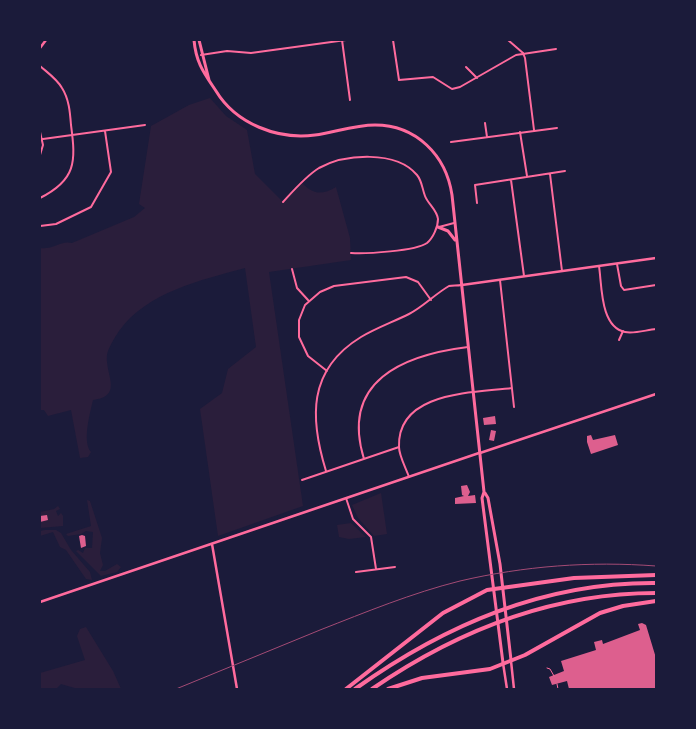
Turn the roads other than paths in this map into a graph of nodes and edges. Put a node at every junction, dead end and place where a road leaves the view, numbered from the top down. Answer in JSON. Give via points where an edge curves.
{"nodes":[{"id":1,"x":46,"y":40,"type":"edge"},
{"id":2,"x":194,"y":40,"type":"edge"},
{"id":3,"x":199,"y":40,"type":"edge"},
{"id":4,"x":343,"y":40,"type":"edge"},
{"id":5,"x":393,"y":40,"type":"edge"},
{"id":6,"x":508,"y":40,"type":"edge"},
{"id":7,"x":40,"y":48,"type":"edge"},
{"id":8,"x":556,"y":49,"type":"dead end"},
{"id":9,"x":523,"y":53,"type":"junction"},
{"id":10,"x":199,"y":55,"type":"junction"},
{"id":11,"x":40,"y":66,"type":"edge"},
{"id":12,"x":466,"y":67,"type":"dead end"},
{"id":13,"x":477,"y":78,"type":"junction"},
{"id":14,"x":350,"y":100,"type":"dead end"},
{"id":15,"x":485,"y":123,"type":"dead end"},
{"id":16,"x":144,"y":125,"type":"dead end"},
{"id":17,"x":557,"y":128,"type":"dead end"},
{"id":18,"x":534,"y":130,"type":"junction"},
{"id":19,"x":105,"y":131,"type":"junction"},
{"id":20,"x":40,"y":132,"type":"edge"},
{"id":21,"x":520,"y":132,"type":"junction"},
{"id":22,"x":72,"y":135,"type":"junction"},
{"id":23,"x":487,"y":137,"type":"junction"},
{"id":24,"x":42,"y":139,"type":"junction"},
{"id":25,"x":451,"y":142,"type":"dead end"},
{"id":26,"x":40,"y":155,"type":"edge"},
{"id":27,"x":565,"y":171,"type":"dead end"},
{"id":28,"x":549,"y":173,"type":"junction"},
{"id":29,"x":526,"y":176,"type":"junction"},
{"id":30,"x":511,"y":179,"type":"junction"},
{"id":31,"x":40,"y":198,"type":"edge"},
{"id":32,"x":283,"y":202,"type":"dead end"},
{"id":33,"x":477,"y":204,"type":"dead end"},
{"id":34,"x":454,"y":223,"type":"junction"},
{"id":35,"x":40,"y":226,"type":"edge"},
{"id":36,"x":437,"y":228,"type":"junction"},
{"id":37,"x":456,"y":243,"type":"junction"},
{"id":38,"x":351,"y":253,"type":"dead end"},
{"id":39,"x":656,"y":258,"type":"edge"},
{"id":40,"x":617,"y":264,"type":"junction"},
{"id":41,"x":599,"y":266,"type":"junction"},
{"id":42,"x":292,"y":269,"type":"dead end"},
{"id":43,"x":562,"y":271,"type":"junction"},
{"id":44,"x":524,"y":276,"type":"junction"},
{"id":45,"x":500,"y":280,"type":"junction"},
{"id":46,"x":656,"y":284,"type":"edge"},
{"id":47,"x":461,"y":285,"type":"junction"},
{"id":48,"x":308,"y":300,"type":"junction"},
{"id":49,"x":431,"y":300,"type":"junction"},
{"id":50,"x":656,"y":329,"type":"edge"},
{"id":51,"x":623,"y":331,"type":"junction"},
{"id":52,"x":619,"y":340,"type":"dead end"},
{"id":53,"x":468,"y":347,"type":"junction"},
{"id":54,"x":328,"y":371,"type":"junction"},
{"id":55,"x":512,"y":388,"type":"junction"},
{"id":56,"x":473,"y":393,"type":"junction"},
{"id":57,"x":656,"y":394,"type":"edge"},
{"id":58,"x":514,"y":407,"type":"dead end"},
{"id":59,"x":399,"y":448,"type":"junction"},
{"id":60,"x":479,"y":453,"type":"junction"},
{"id":61,"x":364,"y":459,"type":"junction"},
{"id":62,"x":326,"y":472,"type":"junction"},
{"id":63,"x":409,"y":477,"type":"junction"},
{"id":64,"x":302,"y":480,"type":"dead end"},
{"id":65,"x":484,"y":492,"type":"junction"},
{"id":66,"x":346,"y":498,"type":"junction"},
{"id":67,"x":212,"y":544,"type":"junction"},
{"id":68,"x":395,"y":567,"type":"dead end"},
{"id":69,"x":376,"y":570,"type":"junction"},
{"id":70,"x":356,"y":572,"type":"dead end"},
{"id":71,"x":656,"y":574,"type":"edge"},
{"id":72,"x":656,"y":583,"type":"edge"},
{"id":73,"x":503,"y":587,"type":"junction"},
{"id":74,"x":495,"y":588,"type":"junction"},
{"id":75,"x":656,"y":592,"type":"edge"},
{"id":76,"x":656,"y":601,"type":"edge"},
{"id":77,"x":40,"y":602,"type":"edge"},
{"id":78,"x":511,"y":660,"type":"junction"},
{"id":79,"x":503,"y":664,"type":"junction"},
{"id":80,"x":546,"y":668,"type":"dead end"},
{"id":81,"x":554,"y":676,"type":"dead end"},
{"id":82,"x":557,"y":684,"type":"dead end"},
{"id":83,"x":237,"y":689,"type":"edge"},
{"id":84,"x":346,"y":689,"type":"edge"},
{"id":85,"x":355,"y":689,"type":"edge"},
{"id":86,"x":372,"y":689,"type":"edge"},
{"id":87,"x":388,"y":689,"type":"edge"},
{"id":88,"x":507,"y":689,"type":"edge"},
{"id":89,"x":514,"y":689,"type":"edge"},
{"id":90,"x":558,"y":689,"type":"edge"}],
"edges":[{"from":1,"to":7,"type":"street"},
{"from":2,"to":10,"type":"highway"},
{"from":3,"to":10,"type":"highway"},
{"from":4,"to":10,"type":"street","via":[[251,53],[235,51]]},
{"from":4,"to":14,"type":"street"},
{"from":5,"to":13,"type":"street","via":[[399,80],[433,77],[452,89]]},
{"from":6,"to":9,"type":"street"},
{"from":8,"to":9,"type":"street"},
{"from":9,"to":13,"type":"street"},
{"from":9,"to":18,"type":"street"},
{"from":10,"to":34,"type":"highway","via":[[223,102],[255,126],[304,136],[375,125],[410,133],[439,158],[451,188]]},
{"from":11,"to":22,"type":"street","via":[[64,91]]},
{"from":12,"to":13,"type":"street"},
{"from":15,"to":23,"type":"street"},
{"from":16,"to":19,"type":"street"},
{"from":17,"to":18,"type":"street"},
{"from":18,"to":21,"type":"street"},
{"from":19,"to":22,"type":"street"},
{"from":19,"to":35,"type":"street","via":[[110,172],[91,207],[56,224]]},
{"from":20,"to":24,"type":"street"},
{"from":21,"to":23,"type":"street"},
{"from":21,"to":29,"type":"street"},
{"from":22,"to":24,"type":"street"},
{"from":22,"to":31,"type":"street","via":[[74,155],[68,176],[58,188]]},
{"from":23,"to":25,"type":"street"},
{"from":24,"to":26,"type":"street"},
{"from":27,"to":28,"type":"street"},
{"from":28,"to":29,"type":"street"},
{"from":28,"to":43,"type":"street"},
{"from":29,"to":30,"type":"street"},
{"from":30,"to":33,"type":"street","via":[[475,185]]},
{"from":30,"to":44,"type":"street"},
{"from":32,"to":36,"type":"street","via":[[312,174],[332,162],[358,156],[386,159],[410,169],[418,177],[437,215]]},
{"from":34,"to":36,"type":"street"},
{"from":34,"to":37,"type":"highway"},
{"from":36,"to":37,"type":"highway","via":[[451,233]]},
{"from":36,"to":38,"type":"street","via":[[428,242],[417,246],[379,253]]},
{"from":37,"to":47,"type":"highway"},
{"from":39,"to":40,"type":"street"},
{"from":40,"to":41,"type":"street"},
{"from":40,"to":46,"type":"street","via":[[620,286],[624,290]]},
{"from":41,"to":43,"type":"street"},
{"from":41,"to":51,"type":"street","via":[[608,318]]},
{"from":42,"to":48,"type":"street","via":[[296,288]]},
{"from":43,"to":44,"type":"street"},
{"from":44,"to":45,"type":"street"},
{"from":45,"to":47,"type":"street"},
{"from":45,"to":55,"type":"street"},
{"from":47,"to":49,"type":"street"},
{"from":47,"to":53,"type":"highway"},
{"from":48,"to":49,"type":"street","via":[[326,288],[401,277],[418,282]]},
{"from":48,"to":54,"type":"street","via":[[299,320],[299,337],[308,356]]},
{"from":49,"to":54,"type":"street","via":[[361,337],[340,355]]},
{"from":50,"to":51,"type":"street"},
{"from":51,"to":52,"type":"street"},
{"from":53,"to":56,"type":"highway"},
{"from":53,"to":61,"type":"street","via":[[442,350],[411,360],[374,386],[362,403],[358,418],[358,437]]},
{"from":54,"to":62,"type":"street","via":[[318,393],[314,416],[317,442]]},
{"from":55,"to":56,"type":"street"},
{"from":55,"to":58,"type":"street"},
{"from":56,"to":59,"type":"street","via":[[447,396],[417,409],[405,425]]},
{"from":56,"to":60,"type":"highway"},
{"from":57,"to":60,"type":"street"},
{"from":59,"to":61,"type":"street"},
{"from":59,"to":63,"type":"street"},
{"from":60,"to":63,"type":"street"},
{"from":60,"to":65,"type":"highway"},
{"from":61,"to":62,"type":"street"},
{"from":62,"to":64,"type":"street"},
{"from":63,"to":66,"type":"street"},
{"from":65,"to":73,"type":"highway","via":[[488,498]]},
{"from":65,"to":74,"type":"highway","via":[[482,498]]},
{"from":66,"to":67,"type":"street"},
{"from":66,"to":69,"type":"street","via":[[353,519],[371,537]]},
{"from":67,"to":77,"type":"street"},
{"from":67,"to":83,"type":"street"},
{"from":68,"to":69,"type":"street"},
{"from":69,"to":70,"type":"street"},
{"from":71,"to":73,"type":"highway","via":[[598,576]]},
{"from":72,"to":85,"type":"highway","via":[[573,590],[493,612],[420,646]]},
{"from":73,"to":74,"type":"highway"},
{"from":73,"to":78,"type":"highway"},
{"from":74,"to":79,"type":"highway"},
{"from":74,"to":84,"type":"highway","via":[[443,613]]},
{"from":75,"to":86,"type":"highway","via":[[588,597],[514,615],[440,646]]},
{"from":76,"to":78,"type":"highway","via":[[600,613]]},
{"from":78,"to":79,"type":"highway"},
{"from":78,"to":89,"type":"street"},
{"from":79,"to":87,"type":"highway","via":[[477,672],[414,679]]},
{"from":79,"to":88,"type":"street"},
{"from":80,"to":81,"type":"lane"},
{"from":82,"to":90,"type":"lane"}]}
